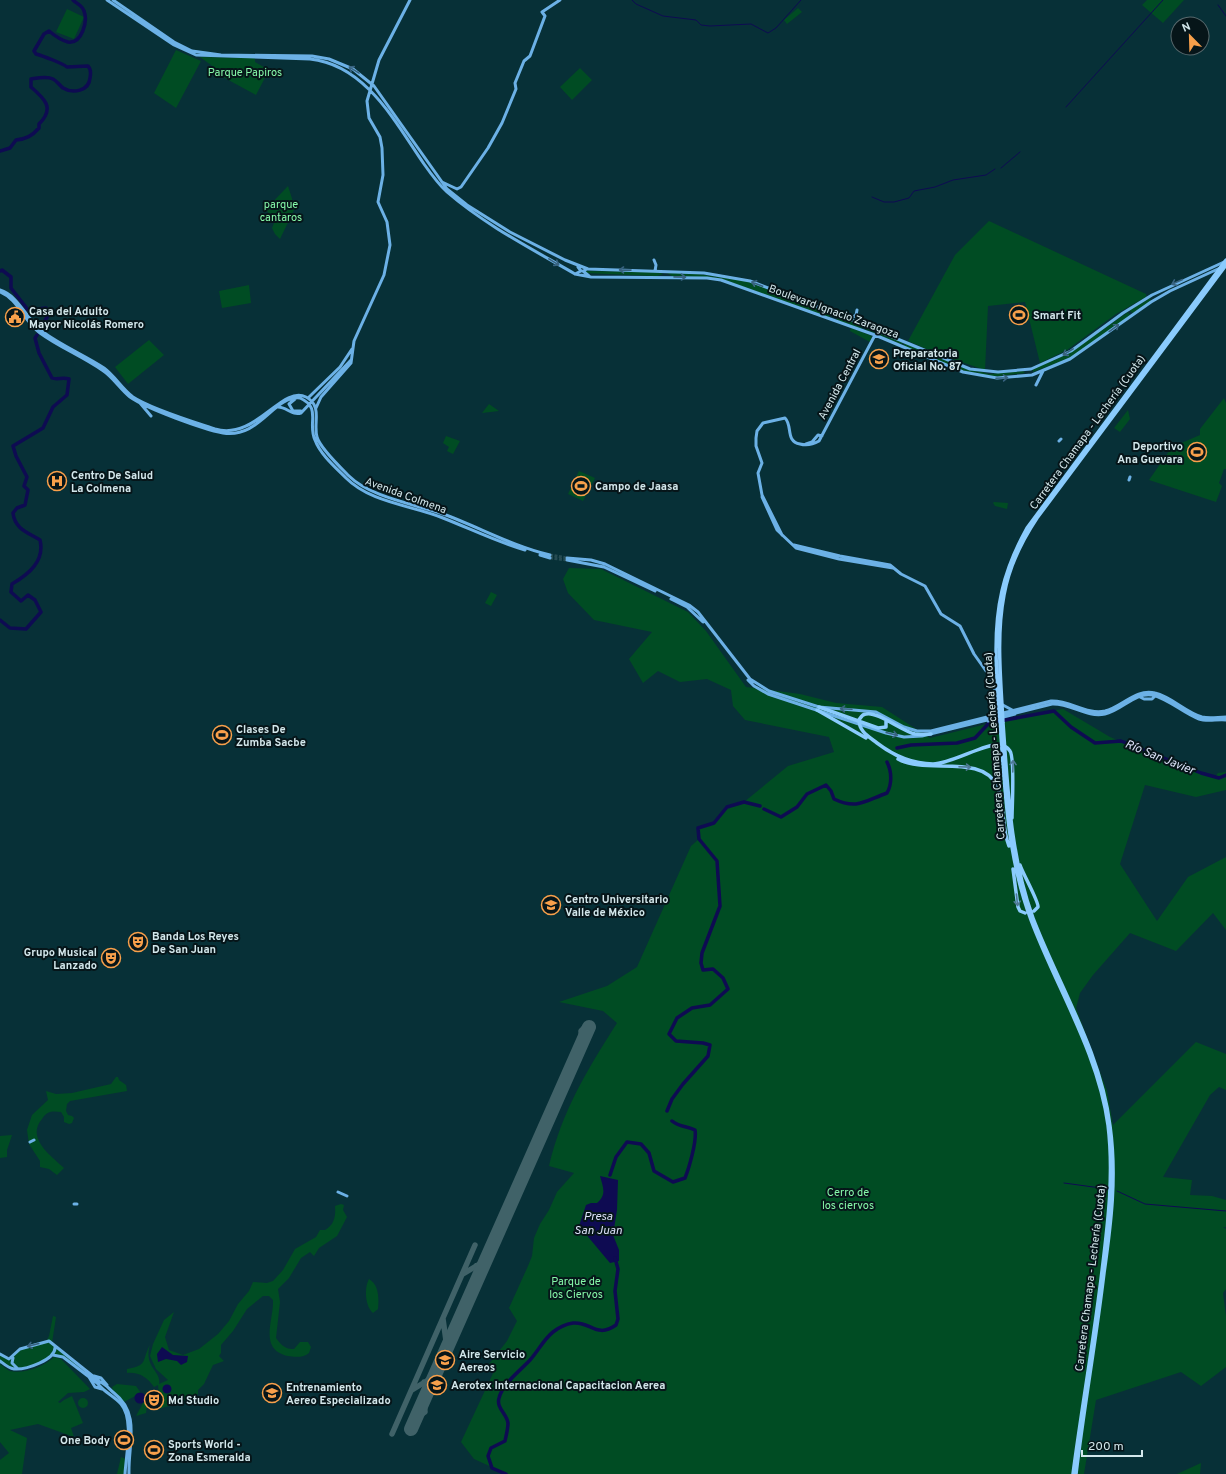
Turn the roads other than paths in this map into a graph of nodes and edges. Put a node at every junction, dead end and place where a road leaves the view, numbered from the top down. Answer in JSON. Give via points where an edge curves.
{"nodes":[{"id":1,"x":107,"y":0,"type":"edge"},
{"id":2,"x":112,"y":0,"type":"edge"},
{"id":3,"x":410,"y":0,"type":"edge"},
{"id":4,"x":560,"y":0,"type":"edge"},
{"id":5,"x":328,"y":60,"type":"junction"},
{"id":6,"x":412,"y":144,"type":"junction"},
{"id":7,"x":442,"y":182,"type":"dead end"},
{"id":8,"x":479,"y":214,"type":"junction"},
{"id":9,"x":654,"y":260,"type":"dead end"},
{"id":10,"x":1226,"y":261,"type":"edge"},
{"id":11,"x":1226,"y":265,"type":"edge"},
{"id":12,"x":577,"y":266,"type":"junction"},
{"id":13,"x":588,"y":269,"type":"junction"},
{"id":14,"x":655,"y":271,"type":"junction"},
{"id":15,"x":1218,"y":273,"type":"junction"},
{"id":16,"x":575,"y":274,"type":"junction"},
{"id":17,"x":591,"y":277,"type":"junction"},
{"id":18,"x":0,"y":291,"type":"edge"},
{"id":19,"x":1152,"y":295,"type":"junction"},
{"id":20,"x":1151,"y":302,"type":"junction"},
{"id":21,"x":1132,"y":307,"type":"junction"},
{"id":22,"x":858,"y":310,"type":"dead end"},
{"id":23,"x":1136,"y":313,"type":"junction"},
{"id":24,"x":835,"y":314,"type":"junction"},
{"id":25,"x":833,"y":319,"type":"junction"},
{"id":26,"x":849,"y":319,"type":"junction"},
{"id":27,"x":29,"y":321,"type":"junction"},
{"id":28,"x":862,"y":324,"type":"junction"},
{"id":29,"x":875,"y":335,"type":"junction"},
{"id":30,"x":886,"y":340,"type":"junction"},
{"id":31,"x":352,"y":348,"type":"junction"},
{"id":32,"x":348,"y":356,"type":"junction"},
{"id":33,"x":353,"y":358,"type":"junction"},
{"id":34,"x":344,"y":367,"type":"junction"},
{"id":35,"x":979,"y":370,"type":"junction"},
{"id":36,"x":1044,"y":370,"type":"junction"},
{"id":37,"x":979,"y":376,"type":"junction"},
{"id":38,"x":1036,"y":386,"type":"dead end"},
{"id":39,"x":315,"y":392,"type":"junction"},
{"id":40,"x":321,"y":397,"type":"junction"},
{"id":41,"x":300,"y":398,"type":"junction"},
{"id":42,"x":308,"y":398,"type":"junction"},
{"id":43,"x":140,"y":403,"type":"junction"},
{"id":44,"x":278,"y":408,"type":"junction"},
{"id":45,"x":306,"y":408,"type":"junction"},
{"id":46,"x":316,"y":408,"type":"junction"},
{"id":47,"x":159,"y":410,"type":"junction"},
{"id":48,"x":151,"y":416,"type":"dead end"},
{"id":49,"x":168,"y":418,"type":"dead end"},
{"id":50,"x":178,"y":418,"type":"junction"},
{"id":51,"x":822,"y":436,"type":"junction"},
{"id":52,"x":803,"y":445,"type":"junction"},
{"id":53,"x":498,"y":540,"type":"junction"},
{"id":54,"x":550,"y":556,"type":"tunnel mouth"},
{"id":55,"x":567,"y":559,"type":"tunnel mouth"},
{"id":56,"x":996,"y":696,"type":"junction"},
{"id":57,"x":818,"y":708,"type":"junction"},
{"id":58,"x":868,"y":710,"type":"junction"},
{"id":59,"x":1015,"y":712,"type":"junction"},
{"id":60,"x":997,"y":716,"type":"junction"},
{"id":61,"x":1226,"y":718,"type":"edge"},
{"id":62,"x":858,"y":719,"type":"junction"},
{"id":63,"x":885,"y":720,"type":"junction"},
{"id":64,"x":986,"y":720,"type":"junction"},
{"id":65,"x":859,"y":726,"type":"junction"},
{"id":66,"x":931,"y":734,"type":"junction"},
{"id":67,"x":864,"y":736,"type":"junction"},
{"id":68,"x":1004,"y":763,"type":"junction"},
{"id":69,"x":1011,"y":833,"type":"junction"},
{"id":70,"x":1011,"y":849,"type":"junction"},
{"id":71,"x":1014,"y":856,"type":"junction"},
{"id":72,"x":1034,"y":911,"type":"dead end"},
{"id":73,"x":1025,"y":913,"type":"dead end"},
{"id":74,"x":338,"y":1192,"type":"dead end"},
{"id":75,"x":347,"y":1196,"type":"dead end"},
{"id":76,"x":55,"y":1346,"type":"junction"},
{"id":77,"x":0,"y":1354,"type":"edge"},
{"id":78,"x":53,"y":1355,"type":"junction"},
{"id":79,"x":13,"y":1356,"type":"junction"},
{"id":80,"x":0,"y":1361,"type":"edge"},
{"id":81,"x":20,"y":1368,"type":"junction"},
{"id":82,"x":94,"y":1376,"type":"junction"},
{"id":83,"x":89,"y":1377,"type":"junction"},
{"id":84,"x":99,"y":1383,"type":"junction"},
{"id":85,"x":107,"y":1385,"type":"junction"},
{"id":86,"x":102,"y":1389,"type":"junction"},
{"id":87,"x":108,"y":1390,"type":"junction"},
{"id":88,"x":125,"y":1474,"type":"edge"},
{"id":89,"x":129,"y":1474,"type":"edge"},
{"id":90,"x":1074,"y":1474,"type":"edge"}],
"edges":[{"from":1,"to":5,"type":"main road","via":[[174,45],[196,55]]},
{"from":2,"to":5,"type":"main road","via":[[174,42],[192,51],[221,55],[312,56]]},
{"from":3,"to":31,"type":"main road","via":[[379,60],[367,101],[368,111],[381,142],[384,175],[378,202],[387,222],[390,245],[380,283]]},
{"from":4,"to":7,"type":"main road","via":[[542,12],[545,16],[530,56],[524,61],[502,123],[488,148],[461,187],[457,189]]},
{"from":5,"to":6,"type":"main road","via":[[350,72],[369,89]]},
{"from":6,"to":8,"type":"main road","via":[[447,189]]},
{"from":6,"to":8,"type":"main road","via":[[441,187]]},
{"from":8,"to":12,"type":"main road","name":"Boulevard Ignacio Zaragoza"},
{"from":8,"to":16,"type":"main road","name":"Boulevard Ignacio Zaragoza","one_way":true,"via":[[488,223]]},
{"from":9,"to":14,"type":"main road"},
{"from":10,"to":15,"type":"highway","name":"Carretera Chamapa - Lechería (Cuota)"},
{"from":10,"to":19,"type":"main road","name":"Boulevard Ignacio Zaragoza","one_way":true},
{"from":11,"to":15,"type":"highway","name":"Carretera Chamapa - Lechería (Cuota)"},
{"from":11,"to":20,"type":"main road","name":"Boulevard Ignacio Zaragoza"},
{"from":12,"to":13,"type":"main road","name":"Boulevard Ignacio Zaragoza"},
{"from":12,"to":16,"type":"main road","via":[[581,271]]},
{"from":14,"to":13,"type":"main road","name":"Boulevard Ignacio Zaragoza","one_way":true},
{"from":13,"to":17,"type":"main road","via":[[583,271]]},
{"from":24,"to":14,"type":"main road","name":"Boulevard Ignacio Zaragoza","one_way":true,"via":[[754,282],[734,277]]},
{"from":15,"to":68,"type":"highway","name":"Carretera Chamapa - Lechería (Cuota)","via":[[1030,529],[1013,562],[999,623],[997,676]]},
{"from":16,"to":17,"type":"main road","name":"Boulevard Ignacio Zaragoza"},
{"from":17,"to":25,"type":"main road","name":"Boulevard Ignacio Zaragoza","one_way":true,"via":[[715,278]]},
{"from":18,"to":27,"type":"main road","via":[[14,302]]},
{"from":19,"to":20,"type":"main road"},
{"from":19,"to":21,"type":"main road","name":"Boulevard Ignacio Zaragoza"},
{"from":20,"to":23,"type":"main road","name":"Boulevard Ignacio Zaragoza"},
{"from":21,"to":23,"type":"main road","via":[[1130,314]]},
{"from":21,"to":35,"type":"main road","name":"Boulevard Ignacio Zaragoza","one_way":true,"via":[[1071,351],[1031,369],[998,372]]},
{"from":22,"to":26,"type":"main road","via":[[856,315]]},
{"from":36,"to":23,"type":"main road","name":"Boulevard Ignacio Zaragoza","one_way":true,"via":[[1077,355]]},
{"from":24,"to":25,"type":"main road"},
{"from":24,"to":26,"type":"main road","name":"Boulevard Ignacio Zaragoza"},
{"from":25,"to":29,"type":"main road","name":"Boulevard Ignacio Zaragoza"},
{"from":26,"to":28,"type":"main road","name":"Boulevard Ignacio Zaragoza"},
{"from":27,"to":43,"type":"main road","via":[[53,342],[101,369],[124,392]]},
{"from":27,"to":47,"type":"main road","via":[[106,369],[134,397]]},
{"from":28,"to":30,"type":"main road","via":[[864,329]]},
{"from":28,"to":35,"type":"main road","name":"Boulevard Ignacio Zaragoza","via":[[957,365]]},
{"from":29,"to":30,"type":"main road","name":"Boulevard Ignacio Zaragoza"},
{"from":29,"to":51,"type":"main road","name":"Avenida Central"},
{"from":30,"to":37,"type":"main road","name":"Boulevard Ignacio Zaragoza","via":[[963,372]]},
{"from":31,"to":32,"type":"main road"},
{"from":31,"to":33,"type":"main road"},
{"from":32,"to":34,"type":"main road"},
{"from":32,"to":39,"type":"main road","via":[[340,368]]},
{"from":33,"to":34,"type":"main road"},
{"from":33,"to":40,"type":"main road"},
{"from":34,"to":45,"type":"main road"},
{"from":35,"to":37,"type":"main road"},
{"from":37,"to":36,"type":"main road","name":"Boulevard Ignacio Zaragoza","one_way":true,"via":[[1019,377]]},
{"from":36,"to":38,"type":"main road"},
{"from":39,"to":40,"type":"main road","via":[[316,397]]},
{"from":39,"to":42,"type":"main road"},
{"from":40,"to":46,"type":"main road"},
{"from":41,"to":44,"type":"main road","via":[[290,399]]},
{"from":41,"to":45,"type":"main road","via":[[289,404],[293,411],[299,412]]},
{"from":41,"to":53,"type":"main road","name":"Avenida Colmena","via":[[313,410],[312,432],[315,442],[352,484],[375,496],[443,518]]},
{"from":42,"to":46,"type":"main road"},
{"from":42,"to":47,"type":"main road","via":[[301,395],[288,397],[250,426],[232,431],[215,429]]},
{"from":43,"to":47,"type":"main road"},
{"from":43,"to":48,"type":"main road"},
{"from":44,"to":45,"type":"main road","via":[[286,408],[298,414]]},
{"from":44,"to":50,"type":"main road","via":[[248,430],[235,434],[216,431]]},
{"from":46,"to":53,"type":"main road","name":"Avenida Colmena","via":[[317,436],[324,449],[357,484],[367,490],[444,514]]},
{"from":47,"to":50,"type":"main road"},
{"from":49,"to":50,"type":"main road"},
{"from":51,"to":52,"type":"main road","name":"Avenida Central","via":[[819,441]]},
{"from":51,"to":52,"type":"main road","via":[[818,435],[812,442]]},
{"from":52,"to":56,"type":"main road","via":[[791,439],[786,419],[763,423],[758,429],[756,446],[762,465],[758,472],[762,496],[782,535],[794,545],[890,566],[925,586],[941,614],[960,626],[974,654],[991,678]]},
{"from":53,"to":54,"type":"main road"},
{"from":55,"to":57,"type":"main road","via":[[591,560],[605,564],[689,605],[705,620],[752,682]]},
{"from":56,"to":59,"type":"main road","via":[[1003,705]]},
{"from":56,"to":60,"type":"main road"},
{"from":58,"to":57,"type":"main road","one_way":true},
{"from":57,"to":63,"type":"highway","via":[[878,728],[886,727]]},
{"from":57,"to":66,"type":"main road","one_way":true,"via":[[896,735],[912,737]]},
{"from":57,"to":67,"type":"highway","via":[[833,720]]},
{"from":58,"to":60,"type":"main road","via":[[904,727],[922,732]]},
{"from":58,"to":62,"type":"highway"},
{"from":59,"to":60,"type":"main road"},
{"from":59,"to":61,"type":"main road","via":[[1057,703],[1090,714],[1104,714],[1140,697],[1155,696],[1199,719]]},
{"from":59,"to":61,"type":"main road","via":[[1057,701],[1067,702],[1091,712],[1105,711],[1136,695],[1148,692],[1160,695],[1200,716]]},
{"from":59,"to":64,"type":"main road","via":[[1011,716]]},
{"from":60,"to":64,"type":"main road"},
{"from":62,"to":63,"type":"highway","via":[[868,714]]},
{"from":62,"to":65,"type":"highway"},
{"from":63,"to":66,"type":"highway","via":[[916,734]]},
{"from":64,"to":66,"type":"main road"},
{"from":65,"to":67,"type":"highway"},
{"from":69,"to":65,"type":"highway","one_way":true,"via":[[1013,761],[1006,747],[991,746],[939,763],[914,762],[893,755],[865,734]]},
{"from":67,"to":70,"type":"highway","one_way":true,"via":[[900,761],[919,765],[978,768],[989,775],[999,790],[1005,834]]},
{"from":68,"to":69,"type":"highway","name":"Carretera Chamapa - Lechería (Cuota)"},
{"from":68,"to":70,"type":"highway","name":"Carretera Chamapa - Lechería (Cuota)"},
{"from":69,"to":71,"type":"highway","name":"Carretera Chamapa - Lechería (Cuota)"},
{"from":70,"to":71,"type":"highway","name":"Carretera Chamapa - Lechería (Cuota)"},
{"from":71,"to":72,"type":"highway","via":[[1038,902],[1038,907]]},
{"from":71,"to":73,"type":"highway","one_way":true,"via":[[1018,906],[1020,911]]},
{"from":71,"to":90,"type":"highway","name":"Carretera Chamapa - Lechería (Cuota)","via":[[1030,919],[1098,1080],[1108,1131],[1111,1182],[1108,1220]]},
{"from":71,"to":90,"type":"highway","name":"Carretera Chamapa - Lechería (Cuota)","via":[[1033,918],[1101,1084],[1111,1128],[1113,1190],[1096,1345]]},
{"from":74,"to":75,"type":"main road"},
{"from":76,"to":78,"type":"main road"},
{"from":76,"to":79,"type":"main road","one_way":true,"via":[[51,1342],[46,1342],[20,1349]]},
{"from":76,"to":82,"type":"main road"},
{"from":77,"to":79,"type":"main road","via":[[9,1359]]},
{"from":78,"to":81,"type":"main road","via":[[44,1361]]},
{"from":78,"to":83,"type":"main road","via":[[63,1357]]},
{"from":79,"to":81,"type":"main road","via":[[14,1366]]},
{"from":80,"to":81,"type":"main road","via":[[8,1367]]},
{"from":82,"to":84,"type":"main road"},
{"from":82,"to":85,"type":"main road","via":[[101,1378]]},
{"from":83,"to":84,"type":"main road"},
{"from":83,"to":86,"type":"main road","via":[[95,1387]]},
{"from":84,"to":85,"type":"main road"},
{"from":84,"to":86,"type":"main road"},
{"from":85,"to":87,"type":"main road"},
{"from":86,"to":87,"type":"main road"},
{"from":87,"to":88,"type":"main road","via":[[122,1405],[127,1416]]},
{"from":87,"to":89,"type":"main road","via":[[124,1402],[131,1414]]}]}
